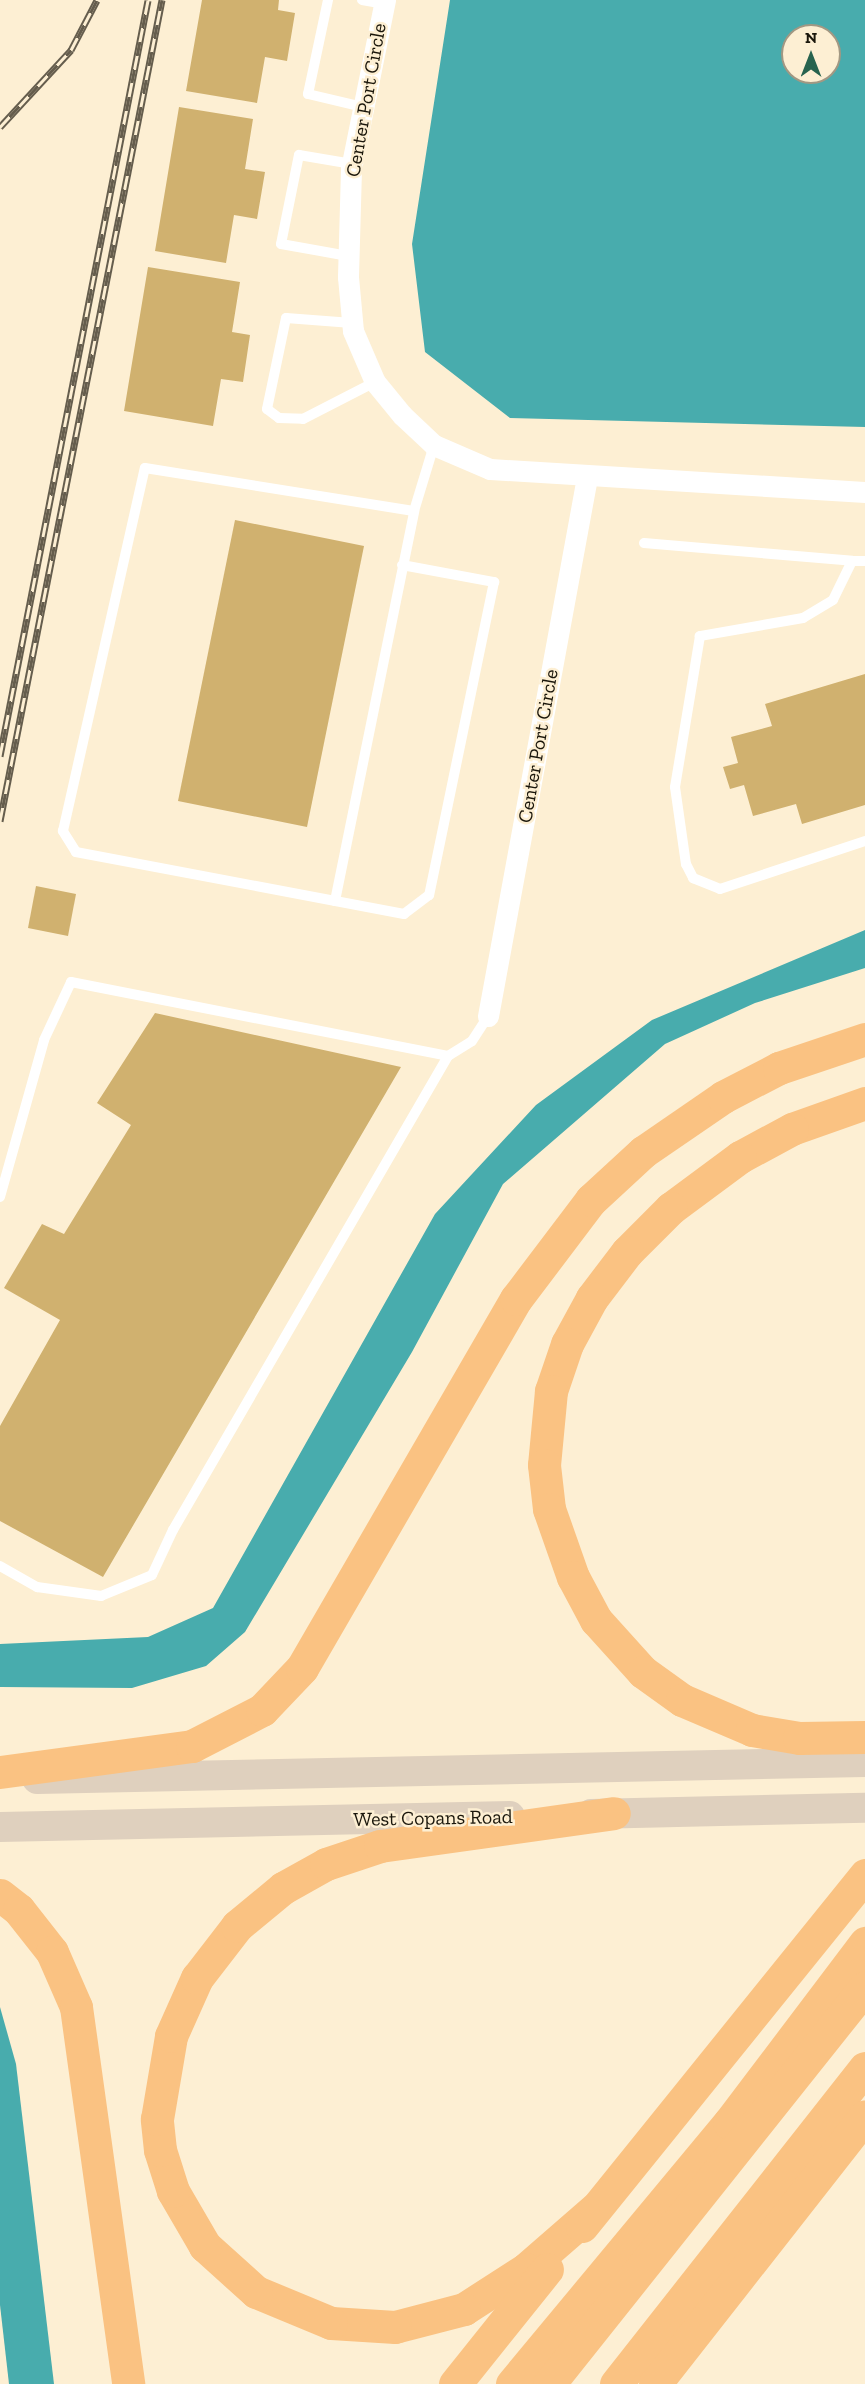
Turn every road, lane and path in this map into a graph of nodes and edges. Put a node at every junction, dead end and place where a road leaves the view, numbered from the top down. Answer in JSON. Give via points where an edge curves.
{"nodes":[{"id":1,"x":328,"y":0,"type":"edge"},
{"id":2,"x":362,"y":0,"type":"edge"},
{"id":3,"x":384,"y":2,"type":"edge"},
{"id":4,"x":363,"y":107,"type":"junction"},
{"id":5,"x":352,"y":164,"type":"junction"},
{"id":6,"x":348,"y":256,"type":"junction"},
{"id":7,"x":352,"y":323,"type":"junction"},
{"id":8,"x":375,"y":382,"type":"junction"},
{"id":9,"x":434,"y":445,"type":"junction"},
{"id":10,"x":587,"y":477,"type":"junction"},
{"id":11,"x":865,"y":492,"type":"edge"},
{"id":12,"x":414,"y":511,"type":"junction"},
{"id":13,"x":644,"y":543,"type":"dead end"},
{"id":14,"x":852,"y":561,"type":"junction"},
{"id":15,"x":865,"y":561,"type":"edge"},
{"id":16,"x":402,"y":565,"type":"junction"},
{"id":17,"x":865,"y":841,"type":"edge"},
{"id":18,"x":335,"y":901,"type":"junction"},
{"id":19,"x":488,"y":1016,"type":"joint"},
{"id":20,"x":865,"y":1039,"type":"edge"},
{"id":21,"x":448,"y":1056,"type":"junction"},
{"id":22,"x":865,"y":1102,"type":"edge"},
{"id":23,"x":0,"y":1197,"type":"edge"},
{"id":24,"x":0,"y":1566,"type":"edge"},
{"id":25,"x":865,"y":1737,"type":"edge"},
{"id":26,"x":865,"y":1762,"type":"edge"},
{"id":27,"x":0,"y":1772,"type":"edge"},
{"id":28,"x":0,"y":1780,"type":"edge"},
{"id":29,"x":865,"y":1809,"type":"edge"},
{"id":30,"x":614,"y":1813,"type":"junction"},
{"id":31,"x":0,"y":1827,"type":"edge"},
{"id":32,"x":860,"y":1882,"type":"edge"},
{"id":33,"x":0,"y":1895,"type":"edge"},
{"id":34,"x":865,"y":1943,"type":"edge"},
{"id":35,"x":865,"y":1988,"type":"edge"},
{"id":36,"x":865,"y":2068,"type":"edge"},
{"id":37,"x":865,"y":2116,"type":"edge"},
{"id":38,"x":596,"y":2209,"type":"junction"},
{"id":39,"x":128,"y":2384,"type":"edge"},
{"id":40,"x":455,"y":2384,"type":"edge"},
{"id":41,"x":512,"y":2384,"type":"edge"},
{"id":42,"x":549,"y":2384,"type":"edge"},
{"id":43,"x":616,"y":2384,"type":"edge"},
{"id":44,"x":655,"y":2384,"type":"edge"}],
"edges":[{"from":1,"to":4,"type":"lane","via":[[308,94]]},
{"from":2,"to":3,"type":"lane"},
{"from":3,"to":4,"type":"street","name":"Center Port Circle"},
{"from":4,"to":5,"type":"street","name":"Center Port Circle"},
{"from":5,"to":6,"type":"street","name":"Center Port Circle"},
{"from":5,"to":6,"type":"lane","via":[[299,155],[281,244]]},
{"from":6,"to":7,"type":"street","name":"Center Port Circle"},
{"from":7,"to":8,"type":"street","name":"Center Port Circle"},
{"from":7,"to":8,"type":"lane","via":[[286,318],[267,409],[279,418],[303,419],[332,408]]},
{"from":8,"to":9,"type":"street","name":"Center Port Circle"},
{"from":9,"to":10,"type":"street","name":"Center Port Circle","via":[[490,469]]},
{"from":9,"to":12,"type":"lane"},
{"from":10,"to":11,"type":"street","name":"Center Port Circle"},
{"from":10,"to":19,"type":"street","name":"Center Port Circle"},
{"from":12,"to":16,"type":"lane"},
{"from":12,"to":18,"type":"lane","via":[[146,468],[63,831],[76,852]]},
{"from":13,"to":14,"type":"lane"},
{"from":14,"to":15,"type":"lane"},
{"from":14,"to":17,"type":"lane","via":[[833,600],[803,618],[700,636],[675,787],[686,864],[693,878],[720,889]]},
{"from":16,"to":18,"type":"lane"},
{"from":16,"to":18,"type":"lane","via":[[494,582],[429,896],[404,915]]},
{"from":19,"to":21,"type":"lane","via":[[472,1041]]},
{"from":20,"to":27,"type":"highway","via":[[789,1064],[723,1096],[643,1152],[584,1209],[516,1299],[324,1635],[276,1698],[247,1721],[192,1746]]},
{"from":21,"to":23,"type":"lane","via":[[71,982],[44,1040]]},
{"from":21,"to":24,"type":"lane","via":[[179,1520],[152,1575],[101,1596],[37,1587]]},
{"from":22,"to":25,"type":"highway","via":[[792,1129],[740,1157],[671,1208],[627,1252],[592,1298],[567,1344],[551,1391],[544,1465],[549,1509],[573,1577],[596,1620],[643,1672],[682,1700],[752,1730],[799,1738]]},
{"from":26,"to":28,"type":"main road"},
{"from":29,"to":30,"type":"main road","name":"West Copans Road"},
{"from":30,"to":31,"type":"main road","name":"West Copans Road"},
{"from":30,"to":38,"type":"highway","via":[[380,1846],[326,1864],[283,1888],[237,1926],[197,1978],[171,2036],[157,2119],[173,2191],[205,2246],[256,2292],[331,2323],[395,2327],[464,2309],[505,2285]]},
{"from":32,"to":38,"type":"highway"},
{"from":33,"to":39,"type":"highway","via":[[19,1910],[52,1952],[76,2007]]},
{"from":34,"to":41,"type":"highway","via":[[729,2122]]},
{"from":35,"to":42,"type":"highway"},
{"from":36,"to":43,"type":"highway"},
{"from":37,"to":44,"type":"highway"},
{"from":38,"to":40,"type":"highway"}]}
